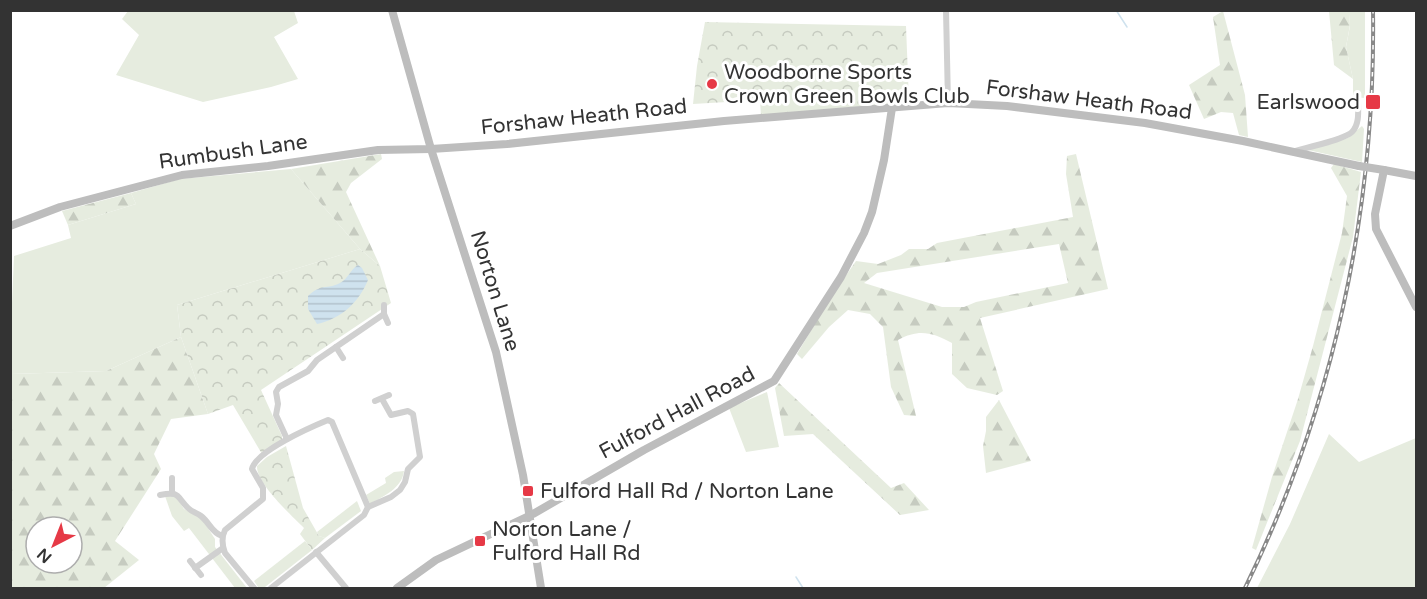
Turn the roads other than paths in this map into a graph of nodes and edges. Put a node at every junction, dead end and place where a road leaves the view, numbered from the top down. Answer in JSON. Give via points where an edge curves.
{"nodes":[{"id":1,"x":392,"y":10,"type":"edge"},
{"id":2,"x":946,"y":10,"type":"edge"},
{"id":3,"x":1358,"y":100,"type":"dead end"},
{"id":4,"x":948,"y":103,"type":"junction"},
{"id":5,"x":892,"y":108,"type":"junction"},
{"id":6,"x":431,"y":149,"type":"junction"},
{"id":7,"x":1293,"y":152,"type":"junction"},
{"id":8,"x":1384,"y":170,"type":"junction"},
{"id":9,"x":1416,"y":176,"type":"edge"},
{"id":10,"x":10,"y":226,"type":"edge"},
{"id":11,"x":384,"y":305,"type":"dead end"},
{"id":12,"x":1416,"y":307,"type":"edge"},
{"id":13,"x":384,"y":314,"type":"junction"},
{"id":14,"x":388,"y":323,"type":"dead end"},
{"id":15,"x":336,"y":347,"type":"junction"},
{"id":16,"x":343,"y":358,"type":"dead end"},
{"id":17,"x":389,"y":395,"type":"dead end"},
{"id":18,"x":287,"y":440,"type":"junction"},
{"id":19,"x":172,"y":478,"type":"dead end"},
{"id":20,"x":172,"y":493,"type":"junction"},
{"id":21,"x":160,"y":495,"type":"dead end"},
{"id":22,"x":368,"y":507,"type":"junction"},
{"id":23,"x":530,"y":516,"type":"junction"},
{"id":24,"x":222,"y":536,"type":"junction"},
{"id":25,"x":223,"y":548,"type":"junction"},
{"id":26,"x":316,"y":552,"type":"junction"},
{"id":27,"x":190,"y":561,"type":"dead end"},
{"id":28,"x":195,"y":568,"type":"junction"},
{"id":29,"x":201,"y":574,"type":"dead end"},
{"id":30,"x":254,"y":588,"type":"edge"},
{"id":31,"x":271,"y":588,"type":"edge"},
{"id":32,"x":346,"y":588,"type":"edge"},
{"id":33,"x":397,"y":588,"type":"edge"},
{"id":34,"x":541,"y":588,"type":"edge"}],
"edges":[{"from":1,"to":6,"type":"street","name":"Norton Lane"},
{"from":2,"to":4,"type":"street"},
{"from":3,"to":7,"type":"street","via":[[1358,118],[1352,132]]},
{"from":4,"to":5,"type":"street","name":"Forshaw Heath Road"},
{"from":4,"to":7,"type":"street","name":"Forshaw Heath Road","via":[[1145,123]]},
{"from":5,"to":6,"type":"street","name":"Forshaw Heath Road"},
{"from":5,"to":23,"type":"street","name":"Fulford Hall Road","via":[[879,181],[864,233],[841,277],[774,381]]},
{"from":6,"to":10,"type":"street","name":"Rumbush Lane","via":[[378,150],[182,175],[60,207]]},
{"from":6,"to":23,"type":"street","name":"Norton Lane","via":[[496,352]]},
{"from":7,"to":8,"type":"street","name":"Forshaw Heath Road","bridge":true},
{"from":8,"to":9,"type":"street","name":"Forshaw Heath Road"},
{"from":8,"to":12,"type":"street","via":[[1375,214],[1376,229]]},
{"from":11,"to":13,"type":"street"},
{"from":13,"to":14,"type":"street"},
{"from":13,"to":15,"type":"street"},
{"from":15,"to":16,"type":"street"},
{"from":15,"to":18,"type":"street","via":[[276,392],[276,415]]},
{"from":17,"to":22,"type":"street","via":[[379,400],[391,415],[408,411],[413,414],[420,457],[408,469],[400,490]]},
{"from":18,"to":22,"type":"street","via":[[328,420],[333,422]]},
{"from":18,"to":24,"type":"street","via":[[253,464],[254,475],[264,491],[263,499]]},
{"from":19,"to":20,"type":"street"},
{"from":20,"to":21,"type":"street"},
{"from":20,"to":24,"type":"street","via":[[207,522],[215,534]]},
{"from":22,"to":26,"type":"street","via":[[364,515]]},
{"from":23,"to":33,"type":"street","name":"Fulford Hall Road","via":[[436,560]]},
{"from":23,"to":34,"type":"street","name":"Norton Lane"},
{"from":24,"to":25,"type":"street"},
{"from":25,"to":28,"type":"street"},
{"from":25,"to":30,"type":"street"},
{"from":26,"to":31,"type":"street"},
{"from":26,"to":32,"type":"street"},
{"from":27,"to":28,"type":"street"},
{"from":28,"to":29,"type":"street"}]}
